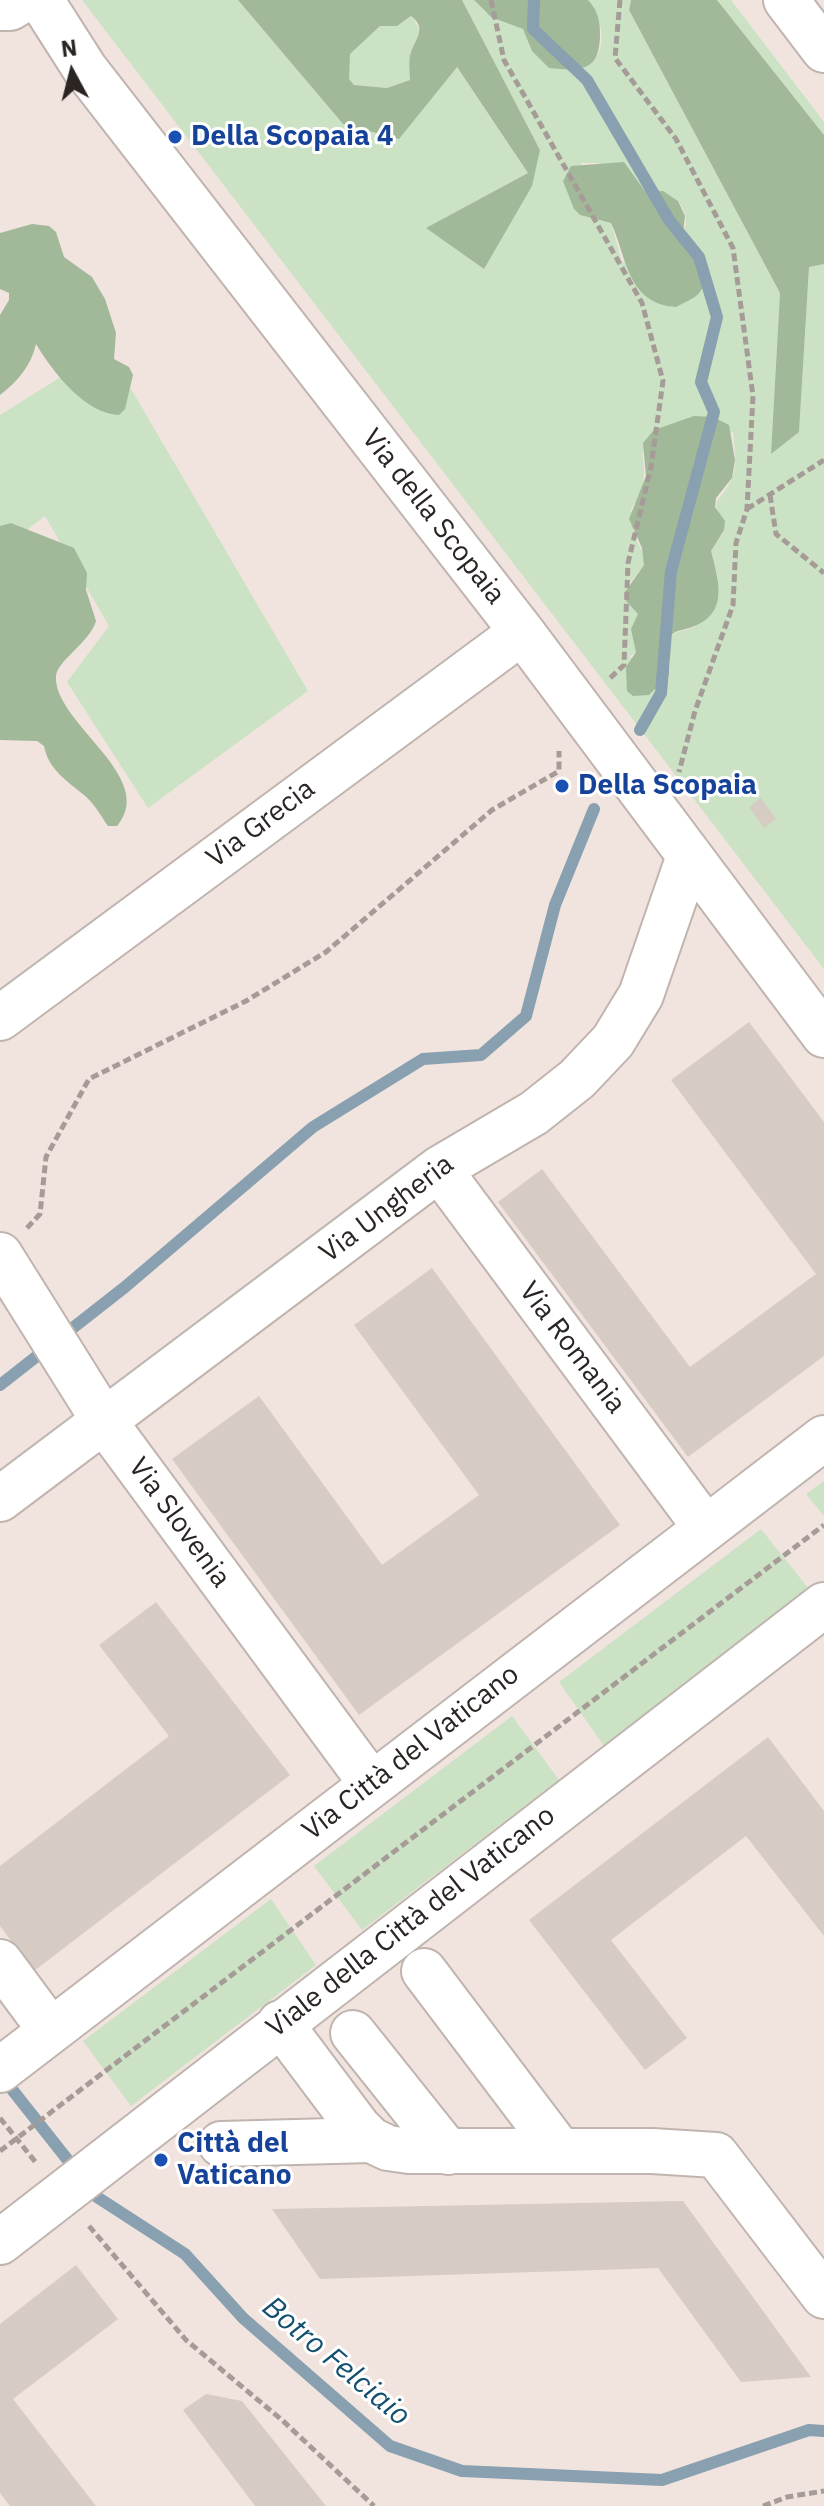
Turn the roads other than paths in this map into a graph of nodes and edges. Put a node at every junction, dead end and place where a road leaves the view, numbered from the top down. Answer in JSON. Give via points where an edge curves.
{"nodes":[{"id":1,"x":786,"y":0,"type":"edge"},
{"id":2,"x":18,"y":4,"type":"edge"},
{"id":3,"x":824,"y":50,"type":"edge"},
{"id":4,"x":522,"y":632,"type":"junction"},
{"id":5,"x":689,"y":856,"type":"junction"},
{"id":6,"x":0,"y":1018,"type":"edge"},
{"id":7,"x":824,"y":1035,"type":"edge"},
{"id":8,"x":439,"y":1169,"type":"junction"},
{"id":9,"x":9,"y":1246,"type":"edge"},
{"id":10,"x":95,"y":1408,"type":"junction"},
{"id":11,"x":824,"y":1438,"type":"edge"},
{"id":12,"x":0,"y":1499,"type":"edge"},
{"id":13,"x":705,"y":1527,"type":"junction"},
{"id":14,"x":824,"y":1605,"type":"edge"},
{"id":15,"x":371,"y":1783,"type":"junction"},
{"id":16,"x":0,"y":1962,"type":"edge"},
{"id":17,"x":424,"y":1971,"type":"dead end"},
{"id":18,"x":280,"y":2023,"type":"junction"},
{"id":19,"x":51,"y":2031,"type":"junction"},
{"id":20,"x":353,"y":2033,"type":"dead end"},
{"id":21,"x":8,"y":2064,"type":"edge"},
{"id":22,"x":371,"y":2140,"type":"junction"},
{"id":23,"x":221,"y":2144,"type":"dead end"},
{"id":24,"x":560,"y":2151,"type":"junction"},
{"id":25,"x":448,"y":2152,"type":"junction"},
{"id":26,"x":0,"y":2242,"type":"edge"},
{"id":27,"x":824,"y":2296,"type":"edge"}],
"edges":[{"from":1,"to":3,"type":"street"},
{"from":2,"to":4,"type":"street","name":"Via della Scopaia","via":[[85,69]]},
{"from":4,"to":5,"type":"street","name":"Via della Scopaia"},
{"from":4,"to":6,"type":"street","name":"Via Grecia"},
{"from":5,"to":7,"type":"street","name":"Via della Scopaia"},
{"from":5,"to":8,"type":"street","name":"Via Ungheria","via":[[641,995],[613,1041],[534,1113]]},
{"from":8,"to":10,"type":"street","name":"Via Ungheria"},
{"from":8,"to":13,"type":"street","name":"Via Romania"},
{"from":9,"to":10,"type":"street","name":"Via Slovenia","via":[[31,1310]]},
{"from":10,"to":12,"type":"street","name":"Via Ungheria"},
{"from":10,"to":15,"type":"street","name":"Via Slovenia"},
{"from":11,"to":13,"type":"street","name":"Via Città del Vaticano"},
{"from":13,"to":15,"type":"street","name":"Via Città del Vaticano"},
{"from":14,"to":18,"type":"street","name":"Viale della Città del Vaticano"},
{"from":15,"to":19,"type":"street","name":"Via Città del Vaticano"},
{"from":16,"to":19,"type":"street"},
{"from":17,"to":24,"type":"street"},
{"from":18,"to":22,"type":"street"},
{"from":18,"to":26,"type":"street","name":"Viale della Città del Vaticano","via":[[68,2180]]},
{"from":19,"to":21,"type":"street","name":"Via Città del Vaticano"},
{"from":20,"to":25,"type":"street"},
{"from":22,"to":23,"type":"street"},
{"from":22,"to":25,"type":"street","via":[[388,2148]]},
{"from":24,"to":25,"type":"street"},
{"from":24,"to":27,"type":"street","via":[[716,2155]]}]}
